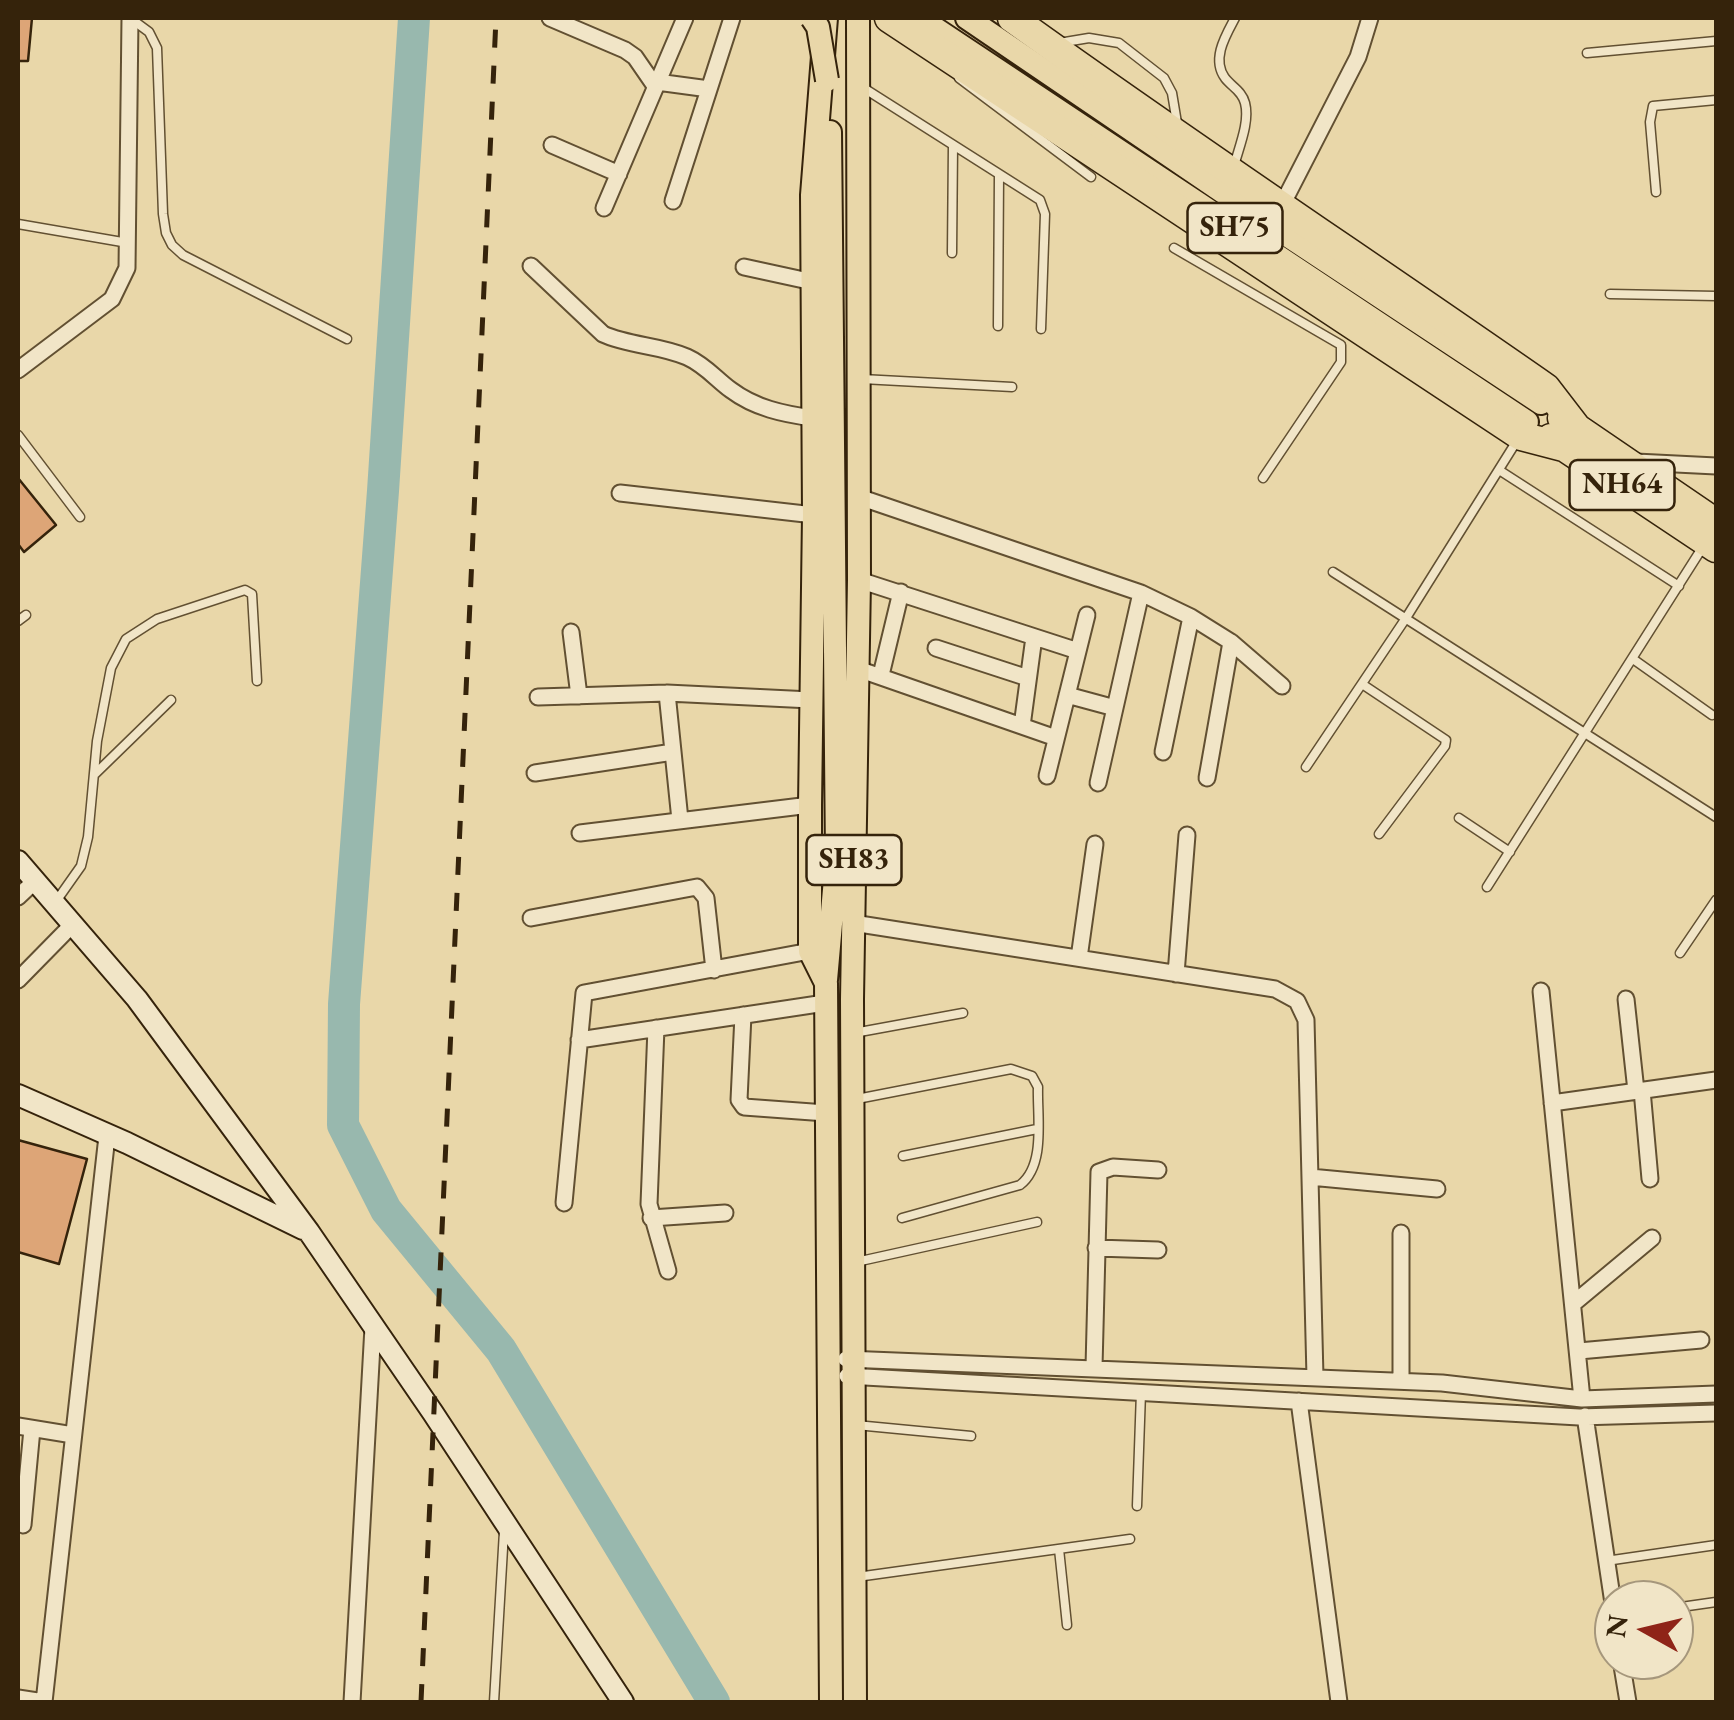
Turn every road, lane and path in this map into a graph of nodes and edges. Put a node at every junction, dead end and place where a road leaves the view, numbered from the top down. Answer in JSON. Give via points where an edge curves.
{"nodes":[{"id":1,"x":130,"y":18,"type":"edge"},
{"id":2,"x":550,"y":18,"type":"edge"},
{"id":3,"x":685,"y":18,"type":"edge"},
{"id":4,"x":732,"y":18,"type":"edge"},
{"id":5,"x":812,"y":18,"type":"edge"},
{"id":6,"x":826,"y":18,"type":"edge"},
{"id":7,"x":858,"y":18,"type":"edge"},
{"id":8,"x":888,"y":18,"type":"edge"},
{"id":9,"x":919,"y":18,"type":"edge"},
{"id":10,"x":967,"y":18,"type":"edge"},
{"id":11,"x":1012,"y":18,"type":"edge"},
{"id":12,"x":1235,"y":18,"type":"edge"},
{"id":13,"x":1370,"y":18,"type":"edge"},
{"id":14,"x":1716,"y":41,"type":"edge"},
{"id":15,"x":943,"y":43,"type":"junction"},
{"id":16,"x":1050,"y":45,"type":"junction"},
{"id":17,"x":1588,"y":53,"type":"dead end"},
{"id":18,"x":656,"y":84,"type":"junction"},
{"id":19,"x":857,"y":84,"type":"junction"},
{"id":20,"x":709,"y":89,"type":"junction"},
{"id":21,"x":1716,"y":100,"type":"edge"},
{"id":22,"x":1179,"y":138,"type":"junction"},
{"id":23,"x":552,"y":145,"type":"dead end"},
{"id":24,"x":953,"y":145,"type":"junction"},
{"id":25,"x":619,"y":174,"type":"junction"},
{"id":26,"x":999,"y":174,"type":"junction"},
{"id":27,"x":1232,"y":175,"type":"junction"},
{"id":28,"x":1091,"y":177,"type":"dead end"},
{"id":29,"x":1656,"y":192,"type":"dead end"},
{"id":30,"x":673,"y":201,"type":"dead end"},
{"id":31,"x":1282,"y":205,"type":"junction"},
{"id":32,"x":604,"y":208,"type":"dead end"},
{"id":33,"x":18,"y":224,"type":"edge"},
{"id":34,"x":128,"y":242,"type":"junction"},
{"id":35,"x":1174,"y":248,"type":"dead end"},
{"id":36,"x":952,"y":253,"type":"dead end"},
{"id":37,"x":530,"y":266,"type":"dead end"},
{"id":38,"x":744,"y":267,"type":"dead end"},
{"id":39,"x":1274,"y":270,"type":"junction"},
{"id":40,"x":814,"y":282,"type":"junction"},
{"id":41,"x":1610,"y":294,"type":"dead end"},
{"id":42,"x":1716,"y":296,"type":"edge"},
{"id":43,"x":1261,"y":298,"type":"junction"},
{"id":44,"x":998,"y":326,"type":"dead end"},
{"id":45,"x":1040,"y":329,"type":"dead end"},
{"id":46,"x":347,"y":339,"type":"dead end"},
{"id":47,"x":18,"y":370,"type":"edge"},
{"id":48,"x":860,"y":379,"type":"junction"},
{"id":49,"x":1012,"y":387,"type":"dead end"},
{"id":50,"x":813,"y":418,"type":"junction"},
{"id":51,"x":1530,"y":420,"type":"junction"},
{"id":52,"x":18,"y":435,"type":"edge"},
{"id":53,"x":1571,"y":438,"type":"junction"},
{"id":54,"x":1627,"y":461,"type":"junction"},
{"id":55,"x":1716,"y":466,"type":"edge"},
{"id":56,"x":1499,"y":470,"type":"junction"},
{"id":57,"x":1263,"y":478,"type":"dead end"},
{"id":58,"x":620,"y":493,"type":"dead end"},
{"id":59,"x":859,"y":497,"type":"junction"},
{"id":60,"x":814,"y":515,"type":"junction"},
{"id":61,"x":80,"y":516,"type":"dead end"},
{"id":62,"x":1713,"y":537,"type":"edge"},
{"id":63,"x":1334,"y":572,"type":"dead end"},
{"id":64,"x":859,"y":580,"type":"junction"},
{"id":65,"x":1679,"y":586,"type":"junction"},
{"id":66,"x":901,"y":592,"type":"junction"},
{"id":67,"x":1141,"y":593,"type":"junction"},
{"id":68,"x":26,"y":615,"type":"dead end"},
{"id":69,"x":1087,"y":615,"type":"dead end"},
{"id":70,"x":1191,"y":617,"type":"junction"},
{"id":71,"x":1406,"y":618,"type":"junction"},
{"id":72,"x":18,"y":621,"type":"edge"},
{"id":73,"x":571,"y":632,"type":"dead end"},
{"id":74,"x":1034,"y":637,"type":"junction"},
{"id":75,"x":1231,"y":642,"type":"junction"},
{"id":76,"x":936,"y":648,"type":"dead end"},
{"id":77,"x":1078,"y":652,"type":"junction"},
{"id":78,"x":1633,"y":658,"type":"junction"},
{"id":79,"x":858,"y":668,"type":"junction"},
{"id":80,"x":881,"y":676,"type":"junction"},
{"id":81,"x":1028,"y":678,"type":"junction"},
{"id":82,"x":257,"y":681,"type":"dead end"},
{"id":83,"x":1362,"y":684,"type":"junction"},
{"id":84,"x":1282,"y":686,"type":"dead end"},
{"id":85,"x":667,"y":693,"type":"junction"},
{"id":86,"x":1067,"y":695,"type":"junction"},
{"id":87,"x":579,"y":696,"type":"junction"},
{"id":88,"x":538,"y":697,"type":"dead end"},
{"id":89,"x":171,"y":700,"type":"dead end"},
{"id":90,"x":811,"y":700,"type":"junction"},
{"id":91,"x":1115,"y":708,"type":"junction"},
{"id":92,"x":1712,"y":715,"type":"dead end"},
{"id":93,"x":1022,"y":726,"type":"junction"},
{"id":94,"x":1586,"y":734,"type":"junction"},
{"id":95,"x":1056,"y":738,"type":"junction"},
{"id":96,"x":673,"y":752,"type":"junction"},
{"id":97,"x":1163,"y":752,"type":"dead end"},
{"id":98,"x":1306,"y":767,"type":"dead end"},
{"id":99,"x":536,"y":773,"type":"dead end"},
{"id":100,"x":93,"y":775,"type":"junction"},
{"id":101,"x":1047,"y":776,"type":"dead end"},
{"id":102,"x":1207,"y":778,"type":"dead end"},
{"id":103,"x":1098,"y":783,"type":"dead end"},
{"id":104,"x":810,"y":806,"type":"junction"},
{"id":105,"x":1716,"y":817,"type":"edge"},
{"id":106,"x":1458,"y":818,"type":"dead end"},
{"id":107,"x":680,"y":820,"type":"junction"},
{"id":108,"x":580,"y":834,"type":"dead end"},
{"id":109,"x":1379,"y":834,"type":"dead end"},
{"id":110,"x":1187,"y":835,"type":"dead end"},
{"id":111,"x":1095,"y":844,"type":"dead end"},
{"id":112,"x":1510,"y":852,"type":"junction"},
{"id":113,"x":18,"y":861,"type":"edge"},
{"id":114,"x":35,"y":881,"type":"junction"},
{"id":115,"x":1487,"y":888,"type":"dead end"},
{"id":116,"x":18,"y":898,"type":"edge"},
{"id":117,"x":1716,"y":900,"type":"edge"},
{"id":118,"x":54,"y":903,"type":"junction"},
{"id":119,"x":530,"y":918,"type":"dead end"},
{"id":120,"x":853,"y":923,"type":"junction"},
{"id":121,"x":72,"y":924,"type":"junction"},
{"id":122,"x":810,"y":951,"type":"junction"},
{"id":123,"x":1680,"y":953,"type":"dead end"},
{"id":124,"x":1079,"y":958,"type":"junction"},
{"id":125,"x":714,"y":970,"type":"junction"},
{"id":126,"x":1176,"y":974,"type":"junction"},
{"id":127,"x":18,"y":980,"type":"edge"},
{"id":128,"x":1542,"y":991,"type":"dead end"},
{"id":129,"x":825,"y":993,"type":"junction"},
{"id":130,"x":1626,"y":1000,"type":"dead end"},
{"id":131,"x":963,"y":1012,"type":"dead end"},
{"id":132,"x":743,"y":1016,"type":"junction"},
{"id":133,"x":656,"y":1028,"type":"junction"},
{"id":134,"x":852,"y":1034,"type":"junction"},
{"id":135,"x":580,"y":1040,"type":"junction"},
{"id":136,"x":1716,"y":1080,"type":"edge"},
{"id":137,"x":1639,"y":1090,"type":"junction"},
{"id":138,"x":18,"y":1095,"type":"edge"},
{"id":139,"x":852,"y":1100,"type":"junction"},
{"id":140,"x":1552,"y":1103,"type":"junction"},
{"id":141,"x":826,"y":1112,"type":"junction"},
{"id":142,"x":1037,"y":1129,"type":"junction"},
{"id":143,"x":108,"y":1136,"type":"junction"},
{"id":144,"x":903,"y":1156,"type":"dead end"},
{"id":145,"x":1158,"y":1170,"type":"dead end"},
{"id":146,"x":1310,"y":1177,"type":"junction"},
{"id":147,"x":1650,"y":1179,"type":"dead end"},
{"id":148,"x":1437,"y":1189,"type":"dead end"},
{"id":149,"x":564,"y":1203,"type":"dead end"},
{"id":150,"x":725,"y":1212,"type":"dead end"},
{"id":151,"x":651,"y":1218,"type":"junction"},
{"id":152,"x":902,"y":1218,"type":"dead end"},
{"id":153,"x":1037,"y":1222,"type":"dead end"},
{"id":154,"x":310,"y":1232,"type":"junction"},
{"id":155,"x":1401,"y":1233,"type":"dead end"},
{"id":156,"x":1652,"y":1238,"type":"dead end"},
{"id":157,"x":1096,"y":1248,"type":"junction"},
{"id":158,"x":1158,"y":1250,"type":"dead end"},
{"id":159,"x":853,"y":1263,"type":"junction"},
{"id":160,"x":668,"y":1271,"type":"dead end"},
{"id":161,"x":1574,"y":1303,"type":"junction"},
{"id":162,"x":373,"y":1326,"type":"junction"},
{"id":163,"x":1700,"y":1340,"type":"dead end"},
{"id":164,"x":1579,"y":1351,"type":"junction"},
{"id":165,"x":827,"y":1367,"type":"junction"},
{"id":166,"x":1094,"y":1367,"type":"junction"},
{"id":167,"x":852,"y":1368,"type":"junction"},
{"id":168,"x":1316,"y":1377,"type":"junction"},
{"id":169,"x":1401,"y":1381,"type":"junction"},
{"id":170,"x":1141,"y":1392,"type":"junction"},
{"id":171,"x":1716,"y":1394,"type":"edge"},
{"id":172,"x":1582,"y":1399,"type":"junction"},
{"id":173,"x":1299,"y":1401,"type":"junction"},
{"id":174,"x":1716,"y":1413,"type":"edge"},
{"id":175,"x":1585,"y":1416,"type":"junction"},
{"id":176,"x":853,"y":1425,"type":"junction"},
{"id":177,"x":25,"y":1428,"type":"edge"},
{"id":178,"x":74,"y":1435,"type":"junction"},
{"id":179,"x":971,"y":1436,"type":"dead end"},
{"id":180,"x":1137,"y":1506,"type":"dead end"},
{"id":181,"x":504,"y":1522,"type":"junction"},
{"id":182,"x":23,"y":1525,"type":"dead end"},
{"id":183,"x":1130,"y":1539,"type":"dead end"},
{"id":184,"x":1716,"y":1544,"type":"edge"},
{"id":185,"x":1059,"y":1549,"type":"junction"},
{"id":186,"x":1606,"y":1561,"type":"junction"},
{"id":187,"x":855,"y":1578,"type":"junction"},
{"id":188,"x":1609,"y":1580,"type":"edge"},
{"id":189,"x":1067,"y":1625,"type":"dead end"},
{"id":190,"x":18,"y":1698,"type":"edge"},
{"id":191,"x":44,"y":1702,"type":"edge"},
{"id":192,"x":352,"y":1702,"type":"edge"},
{"id":193,"x":494,"y":1702,"type":"edge"},
{"id":194,"x":622,"y":1702,"type":"edge"},
{"id":195,"x":831,"y":1702,"type":"edge"},
{"id":196,"x":855,"y":1702,"type":"edge"},
{"id":197,"x":1339,"y":1702,"type":"edge"}],
"edges":[{"from":1,"to":34,"type":"street"},
{"from":1,"to":46,"type":"lane","via":[[158,48],[163,214],[172,245]]},
{"from":2,"to":18,"type":"street","via":[[626,50]]},
{"from":3,"to":18,"type":"street"},
{"from":4,"to":20,"type":"street"},
{"from":5,"to":129,"type":"main road","bridge":true,"via":[[830,132],[837,856]]},
{"from":6,"to":40,"type":"main road","number":"SH83","via":[[812,195]]},
{"from":7,"to":19,"type":"main road","number":"SH83"},
{"from":8,"to":15,"type":"highway"},
{"from":9,"to":15,"type":"main road","number":"SH75"},
{"from":10,"to":51,"type":"main road","number":"SH75","via":[[1267,222]]},
{"from":11,"to":16,"type":"highway"},
{"from":12,"to":27,"type":"lane","via":[[1219,58],[1223,76],[1244,99],[1246,116]]},
{"from":13,"to":31,"type":"street","via":[[1358,58]]},
{"from":14,"to":17,"type":"lane"},
{"from":15,"to":28,"type":"lane","via":[[964,85]]},
{"from":15,"to":39,"type":"highway"},
{"from":15,"to":51,"type":"main road","number":"SH75"},
{"from":16,"to":22,"type":"highway"},
{"from":16,"to":22,"type":"lane","via":[[1090,38],[1119,42],[1149,63],[1172,93]]},
{"from":18,"to":20,"type":"street"},
{"from":18,"to":25,"type":"street"},
{"from":19,"to":24,"type":"lane"},
{"from":19,"to":48,"type":"main road","number":"SH83"},
{"from":20,"to":30,"type":"street"},
{"from":21,"to":29,"type":"lane","via":[[1653,106]]},
{"from":22,"to":27,"type":"highway"},
{"from":23,"to":25,"type":"street"},
{"from":24,"to":26,"type":"lane"},
{"from":24,"to":36,"type":"lane"},
{"from":25,"to":32,"type":"street"},
{"from":26,"to":44,"type":"lane"},
{"from":26,"to":45,"type":"lane","via":[[1044,206]]},
{"from":27,"to":31,"type":"highway"},
{"from":31,"to":53,"type":"highway","via":[[1546,388]]},
{"from":33,"to":34,"type":"lane"},
{"from":34,"to":47,"type":"street","via":[[128,268],[112,299]]},
{"from":35,"to":43,"type":"lane"},
{"from":37,"to":50,"type":"street","via":[[603,334],[695,360],[746,400]]},
{"from":38,"to":40,"type":"street"},
{"from":39,"to":43,"type":"lane"},
{"from":39,"to":51,"type":"highway"},
{"from":40,"to":50,"type":"main road","number":"SH83"},
{"from":41,"to":42,"type":"lane"},
{"from":43,"to":57,"type":"lane","via":[[1332,338],[1343,353]]},
{"from":48,"to":49,"type":"lane"},
{"from":48,"to":59,"type":"main road","number":"SH83"},
{"from":50,"to":60,"type":"main road","number":"SH83"},
{"from":51,"to":53,"type":"highway","number":"NH64"},
{"from":51,"to":53,"type":"highway"},
{"from":51,"to":56,"type":"lane"},
{"from":52,"to":61,"type":"lane"},
{"from":53,"to":54,"type":"highway","number":"NH64"},
{"from":53,"to":62,"type":"highway","number":"NH64"},
{"from":54,"to":55,"type":"street"},
{"from":54,"to":62,"type":"highway","number":"NH64"},
{"from":56,"to":65,"type":"lane"},
{"from":56,"to":71,"type":"lane"},
{"from":58,"to":60,"type":"street"},
{"from":59,"to":64,"type":"main road","number":"SH83"},
{"from":59,"to":67,"type":"street"},
{"from":60,"to":90,"type":"main road","number":"SH83"},
{"from":62,"to":65,"type":"lane"},
{"from":63,"to":71,"type":"lane"},
{"from":64,"to":66,"type":"street"},
{"from":64,"to":79,"type":"main road","number":"SH83"},
{"from":65,"to":78,"type":"lane"},
{"from":66,"to":74,"type":"street"},
{"from":66,"to":80,"type":"street"},
{"from":67,"to":70,"type":"street"},
{"from":67,"to":91,"type":"street"},
{"from":68,"to":72,"type":"lane"},
{"from":69,"to":77,"type":"street"},
{"from":70,"to":75,"type":"street"},
{"from":70,"to":97,"type":"street"},
{"from":71,"to":83,"type":"lane"},
{"from":71,"to":94,"type":"lane"},
{"from":73,"to":87,"type":"street"},
{"from":74,"to":77,"type":"street"},
{"from":74,"to":81,"type":"street"},
{"from":75,"to":84,"type":"street"},
{"from":75,"to":102,"type":"street"},
{"from":76,"to":81,"type":"street"},
{"from":77,"to":86,"type":"street"},
{"from":78,"to":92,"type":"lane"},
{"from":78,"to":94,"type":"lane"},
{"from":79,"to":80,"type":"street"},
{"from":79,"to":120,"type":"main road","number":"SH83"},
{"from":80,"to":93,"type":"street"},
{"from":81,"to":93,"type":"street"},
{"from":82,"to":100,"type":"lane","via":[[252,594],[235,592],[157,619],[126,639],[112,668]]},
{"from":83,"to":98,"type":"lane"},
{"from":83,"to":109,"type":"lane","via":[[1446,740]]},
{"from":85,"to":87,"type":"street"},
{"from":85,"to":90,"type":"street"},
{"from":85,"to":96,"type":"street"},
{"from":86,"to":91,"type":"street"},
{"from":86,"to":95,"type":"street"},
{"from":87,"to":88,"type":"street"},
{"from":89,"to":100,"type":"lane"},
{"from":90,"to":104,"type":"main road","number":"SH83"},
{"from":91,"to":103,"type":"street"},
{"from":93,"to":95,"type":"street"},
{"from":94,"to":105,"type":"lane"},
{"from":94,"to":112,"type":"lane"},
{"from":95,"to":101,"type":"street"},
{"from":96,"to":99,"type":"street"},
{"from":96,"to":107,"type":"street"},
{"from":100,"to":118,"type":"lane","via":[[81,866]]},
{"from":104,"to":107,"type":"street"},
{"from":104,"to":122,"type":"main road","number":"SH83"},
{"from":106,"to":112,"type":"lane"},
{"from":107,"to":108,"type":"street"},
{"from":110,"to":126,"type":"street"},
{"from":111,"to":124,"type":"street"},
{"from":112,"to":115,"type":"lane"},
{"from":113,"to":114,"type":"street"},
{"from":114,"to":116,"type":"street"},
{"from":114,"to":118,"type":"street"},
{"from":117,"to":123,"type":"lane"},
{"from":118,"to":121,"type":"street"},
{"from":119,"to":125,"type":"street","via":[[697,887],[706,898]]},
{"from":120,"to":124,"type":"street"},
{"from":120,"to":134,"type":"main road","number":"SH83"},
{"from":121,"to":127,"type":"street"},
{"from":121,"to":154,"type":"street","via":[[138,999]]},
{"from":122,"to":125,"type":"street"},
{"from":122,"to":129,"type":"main road","number":"SH83"},
{"from":124,"to":126,"type":"street"},
{"from":125,"to":135,"type":"street","via":[[584,993]]},
{"from":126,"to":146,"type":"street","via":[[1275,989],[1298,1001],[1306,1020]]},
{"from":128,"to":140,"type":"street"},
{"from":129,"to":132,"type":"street"},
{"from":129,"to":141,"type":"main road","number":"SH83"},
{"from":130,"to":137,"type":"street"},
{"from":131,"to":134,"type":"lane"},
{"from":132,"to":133,"type":"street"},
{"from":132,"to":141,"type":"street","via":[[744,1107]]},
{"from":133,"to":135,"type":"street"},
{"from":133,"to":151,"type":"street"},
{"from":134,"to":139,"type":"main road","number":"SH83"},
{"from":135,"to":149,"type":"street"},
{"from":136,"to":137,"type":"street"},
{"from":137,"to":140,"type":"street"},
{"from":137,"to":147,"type":"street"},
{"from":138,"to":143,"type":"street"},
{"from":139,"to":142,"type":"lane","via":[[1011,1069],[1032,1076],[1038,1087]]},
{"from":139,"to":159,"type":"main road","number":"SH83"},
{"from":140,"to":161,"type":"street"},
{"from":141,"to":165,"type":"main road","number":"SH83"},
{"from":142,"to":144,"type":"lane"},
{"from":142,"to":152,"type":"lane","via":[[1036,1164],[1020,1185]]},
{"from":143,"to":154,"type":"street"},
{"from":143,"to":178,"type":"street"},
{"from":145,"to":157,"type":"street","via":[[1099,1172]]},
{"from":146,"to":148,"type":"street"},
{"from":146,"to":168,"type":"street"},
{"from":150,"to":151,"type":"street"},
{"from":151,"to":160,"type":"street"},
{"from":153,"to":159,"type":"lane"},
{"from":154,"to":162,"type":"street"},
{"from":155,"to":169,"type":"street"},
{"from":156,"to":161,"type":"street"},
{"from":157,"to":158,"type":"street"},
{"from":157,"to":166,"type":"street"},
{"from":159,"to":167,"type":"main road","number":"SH83"},
{"from":161,"to":164,"type":"street"},
{"from":162,"to":181,"type":"street"},
{"from":162,"to":192,"type":"street"},
{"from":163,"to":164,"type":"street"},
{"from":164,"to":172,"type":"street"},
{"from":165,"to":167,"type":"street"},
{"from":165,"to":195,"type":"main road","number":"SH83"},
{"from":166,"to":167,"type":"street"},
{"from":166,"to":168,"type":"street"},
{"from":167,"to":170,"type":"street"},
{"from":167,"to":176,"type":"main road","number":"SH83"},
{"from":168,"to":169,"type":"street"},
{"from":169,"to":172,"type":"street"},
{"from":170,"to":173,"type":"street"},
{"from":170,"to":180,"type":"lane"},
{"from":171,"to":172,"type":"street"},
{"from":173,"to":175,"type":"street"},
{"from":173,"to":197,"type":"street"},
{"from":174,"to":175,"type":"street"},
{"from":175,"to":186,"type":"street"},
{"from":176,"to":179,"type":"lane"},
{"from":176,"to":187,"type":"main road","number":"SH83"},
{"from":177,"to":178,"type":"street"},
{"from":177,"to":182,"type":"street"},
{"from":178,"to":191,"type":"street"},
{"from":181,"to":193,"type":"lane"},
{"from":181,"to":194,"type":"street"},
{"from":183,"to":185,"type":"lane"},
{"from":184,"to":186,"type":"lane"},
{"from":185,"to":187,"type":"lane"},
{"from":185,"to":189,"type":"lane"},
{"from":186,"to":188,"type":"street"},
{"from":187,"to":196,"type":"main road","number":"SH83"},
{"from":190,"to":191,"type":"street"}]}
